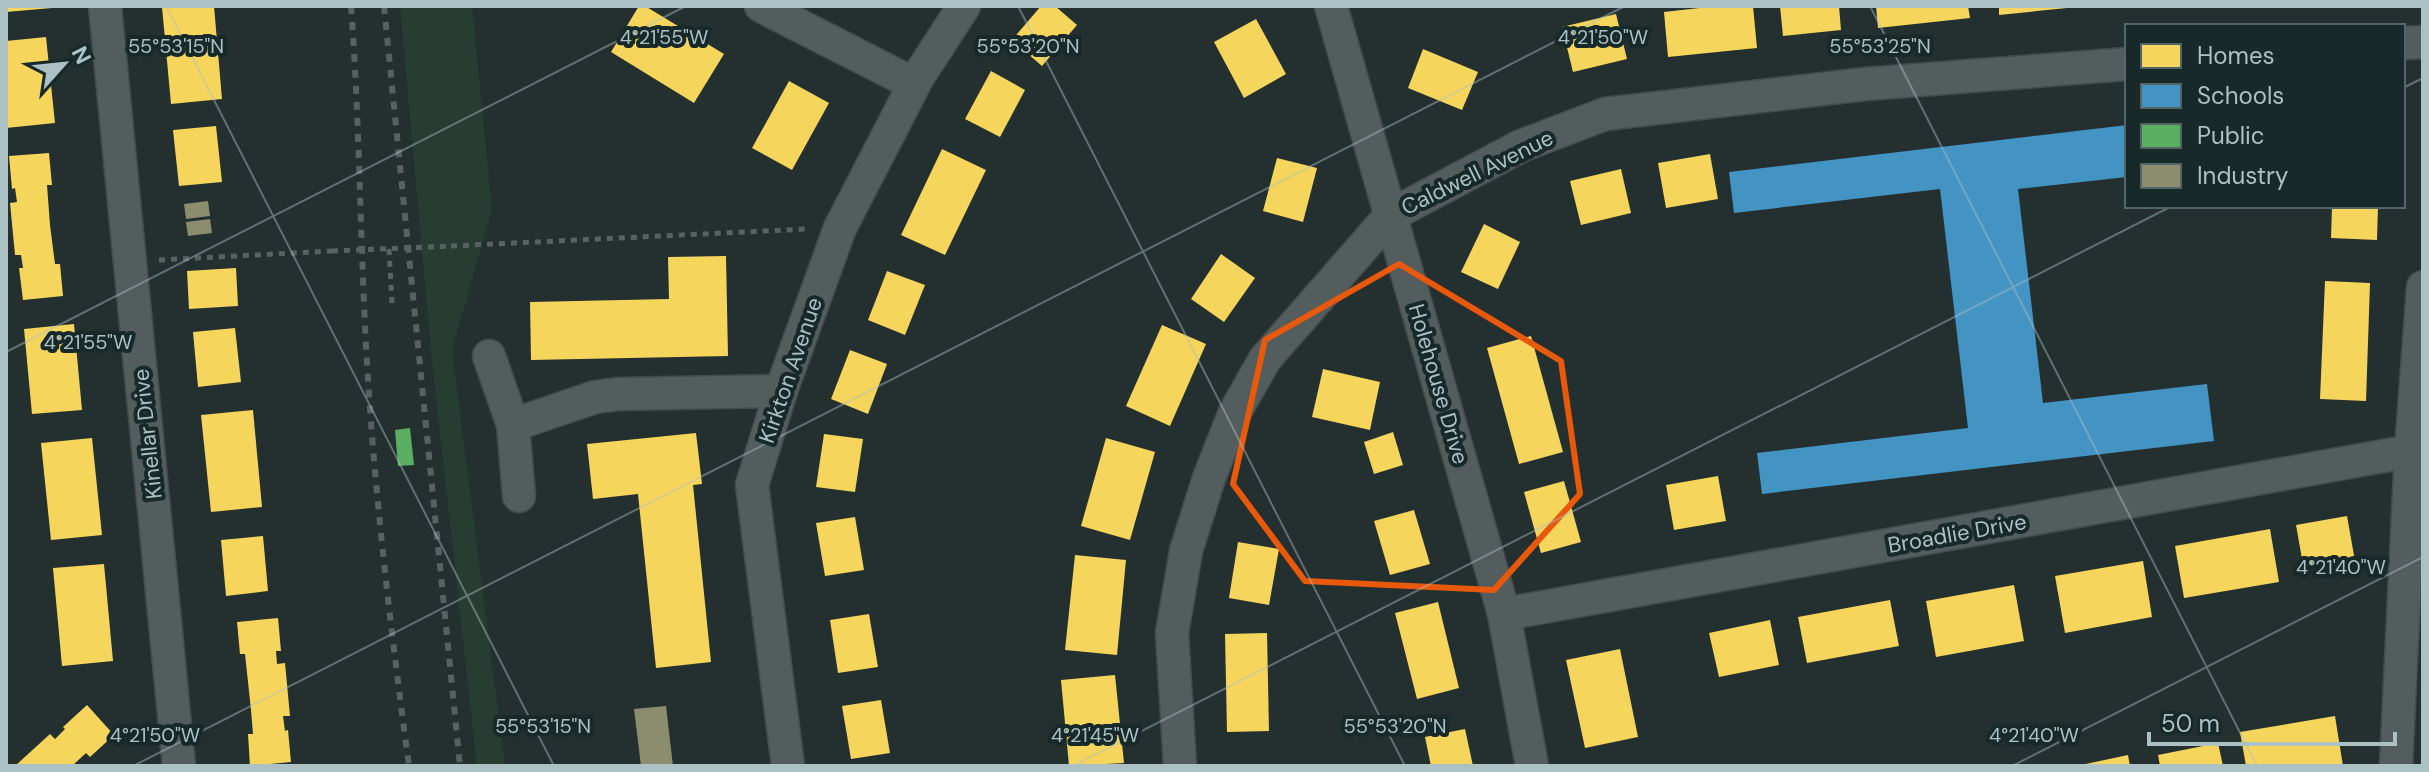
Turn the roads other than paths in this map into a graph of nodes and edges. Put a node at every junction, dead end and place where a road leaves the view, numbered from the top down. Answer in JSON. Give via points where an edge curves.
{"nodes":[{"id":1,"x":105,"y":6,"type":"edge"},
{"id":2,"x":761,"y":6,"type":"edge"},
{"id":3,"x":964,"y":6,"type":"edge"},
{"id":4,"x":1331,"y":6,"type":"edge"},
{"id":5,"x":2125,"y":64,"type":"edge"},
{"id":6,"x":914,"y":84,"type":"junction"},
{"id":7,"x":1391,"y":215,"type":"junction"},
{"id":8,"x":2423,"y":287,"type":"edge"},
{"id":9,"x":489,"y":356,"type":"dead end"},
{"id":10,"x":781,"y":391,"type":"junction"},
{"id":11,"x":513,"y":425,"type":"junction"},
{"id":12,"x":2411,"y":451,"type":"junction"},
{"id":13,"x":519,"y":496,"type":"dead end"},
{"id":14,"x":1504,"y":614,"type":"junction"},
{"id":15,"x":178,"y":751,"type":"edge"},
{"id":16,"x":164,"y":766,"type":"edge"},
{"id":17,"x":788,"y":766,"type":"edge"},
{"id":18,"x":1180,"y":766,"type":"edge"},
{"id":19,"x":1532,"y":766,"type":"edge"},
{"id":20,"x":2396,"y":766,"type":"edge"}],
"edges":[{"from":1,"to":15,"type":"street","name":"Kinellar Drive"},
{"from":2,"to":6,"type":"street"},
{"from":3,"to":6,"type":"street","name":"Kirkton Avenue"},
{"from":4,"to":7,"type":"street","name":"Holehouse Drive"},
{"from":5,"to":7,"type":"street","name":"Caldwell Avenue","via":[[1866,84],[1605,114],[1521,146]]},
{"from":6,"to":10,"type":"street","name":"Kirkton Avenue","via":[[840,228]]},
{"from":7,"to":14,"type":"street","name":"Holehouse Drive"},
{"from":7,"to":18,"type":"street","name":"Caldwell Avenue","via":[[1265,359],[1235,412],[1209,478],[1186,551],[1172,633]]},
{"from":8,"to":12,"type":"street"},
{"from":9,"to":11,"type":"street"},
{"from":10,"to":11,"type":"street","via":[[595,397]]},
{"from":10,"to":17,"type":"street","name":"Kirkton Avenue","via":[[752,485]]},
{"from":11,"to":13,"type":"street"},
{"from":12,"to":14,"type":"street","name":"Broadlie Drive"},
{"from":12,"to":20,"type":"street"},
{"from":14,"to":19,"type":"street","name":"Holehouse Drive"},
{"from":15,"to":16,"type":"street"}]}
